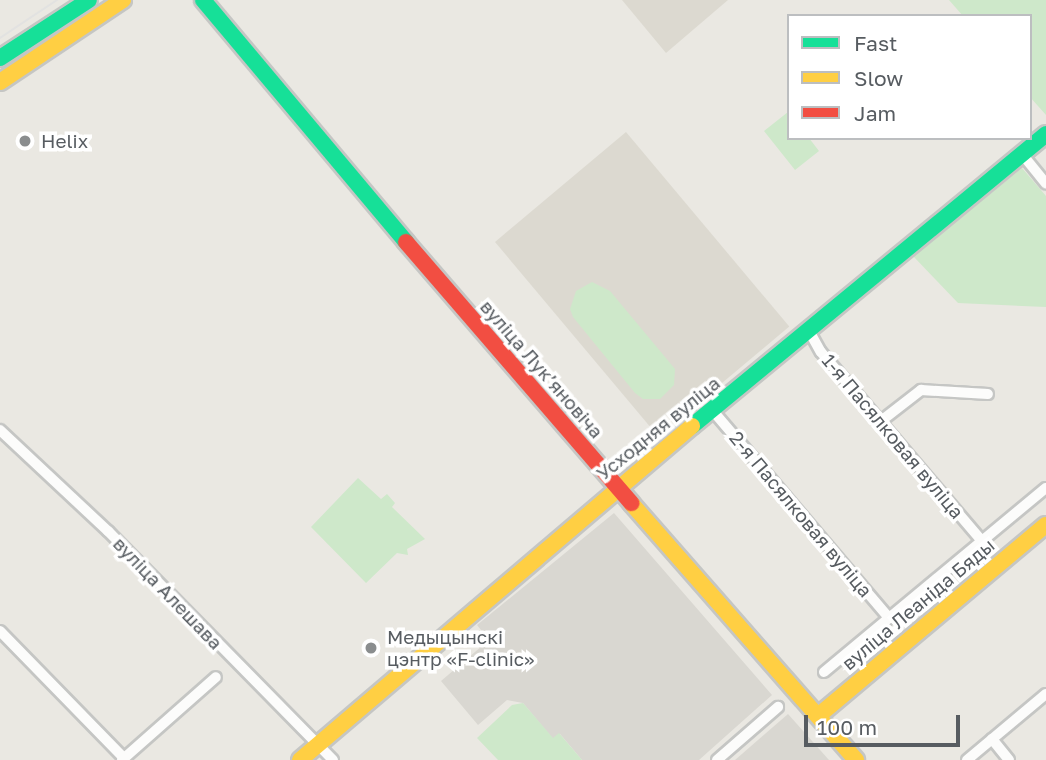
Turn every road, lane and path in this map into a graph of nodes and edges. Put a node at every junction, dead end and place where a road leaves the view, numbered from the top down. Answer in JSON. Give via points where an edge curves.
{"nodes":[{"id":1,"x":89,"y":0,"type":"edge"},
{"id":2,"x":123,"y":0,"type":"edge"},
{"id":3,"x":204,"y":0,"type":"edge"},
{"id":4,"x":0,"y":58,"type":"edge"},
{"id":5,"x":0,"y":82,"type":"edge"},
{"id":6,"x":1046,"y":134,"type":"edge"},
{"id":7,"x":1021,"y":154,"type":"junction"},
{"id":8,"x":1046,"y":184,"type":"edge"},
{"id":9,"x":808,"y":329,"type":"junction"},
{"id":10,"x":988,"y":394,"type":"dead end"},
{"id":11,"x":713,"y":411,"type":"junction"},
{"id":12,"x":881,"y":421,"type":"junction"},
{"id":13,"x":0,"y":430,"type":"edge"},
{"id":14,"x":617,"y":488,"type":"junction"},
{"id":15,"x":1046,"y":488,"type":"edge"},
{"id":16,"x":1046,"y":525,"type":"edge"},
{"id":17,"x":982,"y":540,"type":"junction"},
{"id":18,"x":889,"y":618,"type":"junction"},
{"id":19,"x":0,"y":631,"type":"edge"},
{"id":20,"x":824,"y":672,"type":"dead end"},
{"id":21,"x":216,"y":677,"type":"dead end"},
{"id":22,"x":1046,"y":694,"type":"edge"},
{"id":23,"x":778,"y":707,"type":"dead end"},
{"id":24,"x":818,"y":716,"type":"junction"},
{"id":25,"x":992,"y":739,"type":"junction"},
{"id":26,"x":317,"y":745,"type":"junction"},
{"id":27,"x":123,"y":759,"type":"edge"},
{"id":28,"x":300,"y":760,"type":"edge"},
{"id":29,"x":332,"y":760,"type":"edge"},
{"id":30,"x":717,"y":760,"type":"edge"},
{"id":31,"x":856,"y":760,"type":"edge"},
{"id":32,"x":967,"y":760,"type":"edge"},
{"id":33,"x":1009,"y":760,"type":"edge"}],
"edges":[{"from":1,"to":4,"type":"main road"},
{"from":2,"to":5,"type":"main road"},
{"from":3,"to":14,"type":"main road","name":"вуліца Лукʼяновіча"},
{"from":6,"to":7,"type":"main road","name":"Усходняя вуліца"},
{"from":7,"to":8,"type":"street"},
{"from":7,"to":9,"type":"main road","name":"Усходняя вуліца"},
{"from":9,"to":11,"type":"main road","name":"Усходняя вуліца"},
{"from":9,"to":12,"type":"street","name":"1-я Пасялковая вуліца","via":[[821,352]]},
{"from":10,"to":12,"type":"street","via":[[921,390]]},
{"from":11,"to":14,"type":"main road","name":"Усходняя вуліца"},
{"from":11,"to":18,"type":"street","name":"2-я Пасялковая вуліца"},
{"from":12,"to":17,"type":"street","name":"1-я Пасялковая вуліца"},
{"from":13,"to":26,"type":"street","name":"вуліца Алешава","via":[[108,531]]},
{"from":14,"to":24,"type":"main road","name":"вуліца Лукʼяновіча"},
{"from":14,"to":26,"type":"main road","name":"Усходняя вуліца"},
{"from":15,"to":17,"type":"street"},
{"from":16,"to":24,"type":"main road","name":"вуліца Леаніда Бяды"},
{"from":17,"to":18,"type":"street"},
{"from":18,"to":20,"type":"street"},
{"from":19,"to":27,"type":"street"},
{"from":21,"to":27,"type":"street"},
{"from":22,"to":25,"type":"street"},
{"from":23,"to":30,"type":"street"},
{"from":24,"to":31,"type":"main road","name":"вуліца Лукʼяновіча"},
{"from":25,"to":32,"type":"street"},
{"from":25,"to":33,"type":"street"},
{"from":26,"to":28,"type":"main road","name":"Усходняя вуліца"},
{"from":26,"to":29,"type":"street","name":"вуліца Алешава"}]}
